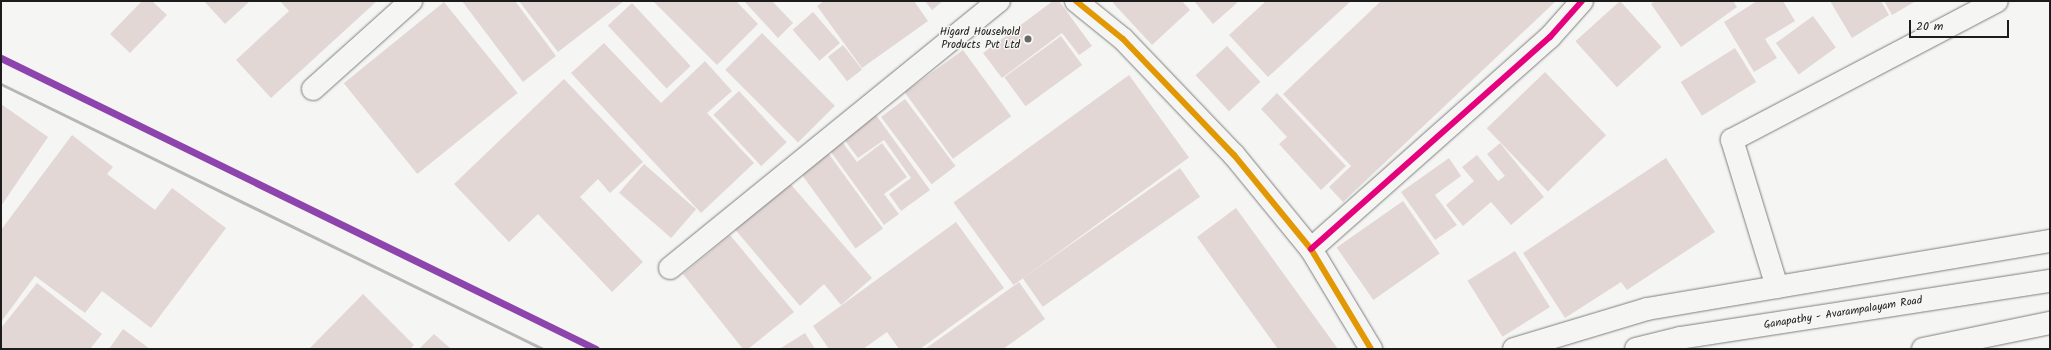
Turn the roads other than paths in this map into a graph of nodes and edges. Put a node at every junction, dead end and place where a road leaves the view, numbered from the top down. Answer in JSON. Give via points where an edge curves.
{"nodes":[{"id":1,"x":410,"y":1,"type":"edge"},
{"id":2,"x":999,"y":1,"type":"edge"},
{"id":3,"x":1076,"y":1,"type":"edge"},
{"id":4,"x":1582,"y":1,"type":"edge"},
{"id":5,"x":1997,"y":1,"type":"edge"},
{"id":6,"x":313,"y":89,"type":"dead end"},
{"id":7,"x":2050,"y":241,"type":"edge"},
{"id":8,"x":1311,"y":249,"type":"junction"},
{"id":9,"x":670,"y":268,"type":"dead end"},
{"id":10,"x":2050,"y":281,"type":"edge"},
{"id":11,"x":1777,"y":286,"type":"junction"},
{"id":12,"x":2050,"y":323,"type":"edge"},
{"id":13,"x":1372,"y":349,"type":"edge"},
{"id":14,"x":1514,"y":349,"type":"edge"},
{"id":15,"x":1636,"y":349,"type":"edge"},
{"id":16,"x":1923,"y":349,"type":"edge"}],
"edges":[{"from":1,"to":6,"type":"street"},
{"from":2,"to":9,"type":"street"},
{"from":3,"to":8,"type":"street","via":[[1123,39],[1229,150]]},
{"from":4,"to":8,"type":"street","via":[[1550,36]]},
{"from":5,"to":11,"type":"street","via":[[1732,140]]},
{"from":7,"to":11,"type":"street"},
{"from":8,"to":13,"type":"street"},
{"from":10,"to":15,"type":"street","name":"Ganapathy - Avarampalayam Road","via":[[1680,338]]},
{"from":11,"to":14,"type":"street","via":[[1647,309]]},
{"from":12,"to":16,"type":"street"}]}
